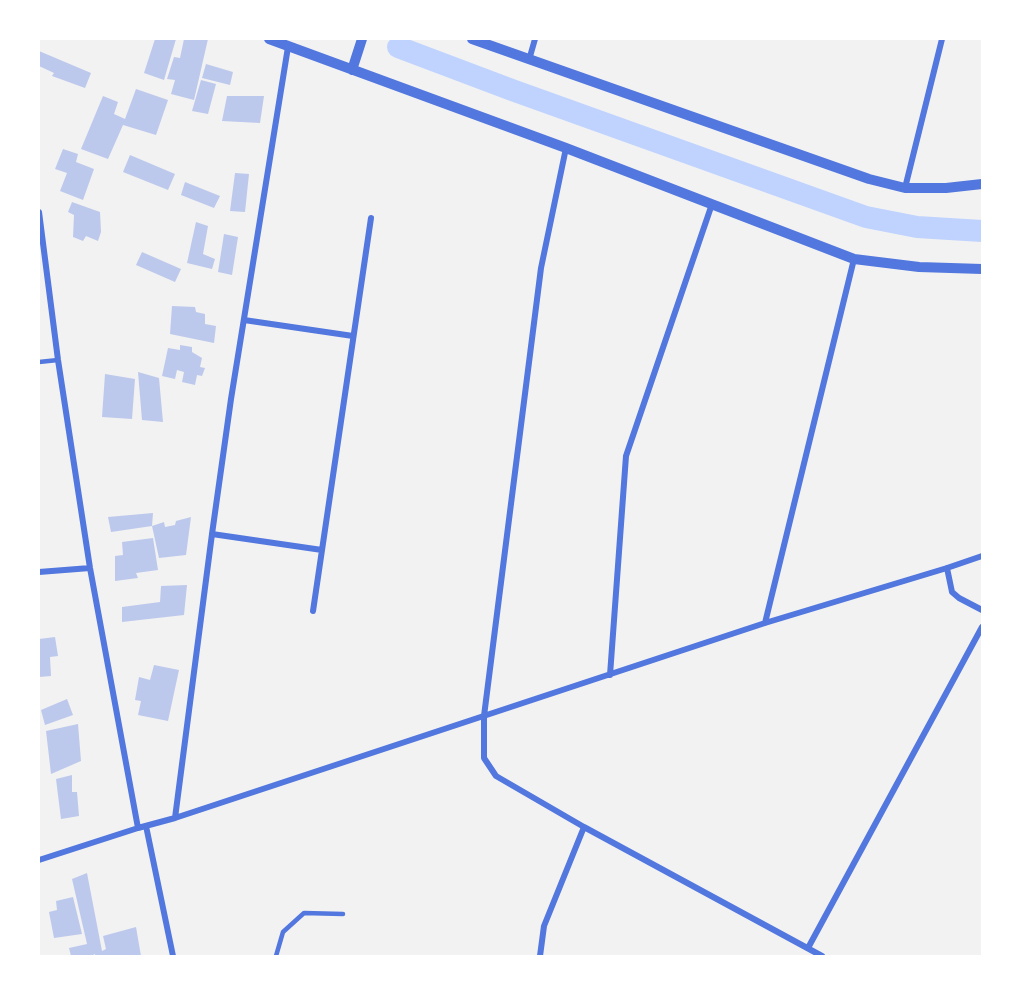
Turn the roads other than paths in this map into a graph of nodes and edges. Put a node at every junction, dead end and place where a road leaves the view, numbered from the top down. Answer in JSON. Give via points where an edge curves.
{"nodes":[{"id":1,"x":269,"y":39,"type":"edge"},
{"id":2,"x":362,"y":39,"type":"edge"},
{"id":3,"x":472,"y":39,"type":"edge"},
{"id":4,"x":535,"y":39,"type":"edge"},
{"id":5,"x":942,"y":39,"type":"edge"},
{"id":6,"x":288,"y":47,"type":"junction"},
{"id":7,"x":530,"y":60,"type":"junction"},
{"id":8,"x":352,"y":70,"type":"junction"},
{"id":9,"x":566,"y":148,"type":"junction"},
{"id":10,"x":982,"y":184,"type":"edge"},
{"id":11,"x":905,"y":188,"type":"junction"},
{"id":12,"x":712,"y":204,"type":"junction"},
{"id":13,"x":39,"y":212,"type":"edge"},
{"id":14,"x":370,"y":218,"type":"dead end"},
{"id":15,"x":854,"y":259,"type":"junction"},
{"id":16,"x":982,"y":269,"type":"edge"},
{"id":17,"x":244,"y":320,"type":"junction"},
{"id":18,"x":353,"y":336,"type":"junction"},
{"id":19,"x":58,"y":360,"type":"junction"},
{"id":20,"x":39,"y":362,"type":"edge"},
{"id":21,"x":212,"y":534,"type":"junction"},
{"id":22,"x":322,"y":550,"type":"junction"},
{"id":23,"x":982,"y":556,"type":"edge"},
{"id":24,"x":90,"y":568,"type":"junction"},
{"id":25,"x":947,"y":568,"type":"junction"},
{"id":26,"x":39,"y":572,"type":"edge"},
{"id":27,"x":982,"y":610,"type":"edge"},
{"id":28,"x":314,"y":611,"type":"dead end"},
{"id":29,"x":765,"y":623,"type":"junction"},
{"id":30,"x":982,"y":627,"type":"edge"},
{"id":31,"x":610,"y":675,"type":"junction"},
{"id":32,"x":484,"y":716,"type":"junction"},
{"id":33,"x":175,"y":818,"type":"junction"},
{"id":34,"x":146,"y":826,"type":"junction"},
{"id":35,"x":584,"y":827,"type":"junction"},
{"id":36,"x":138,"y":828,"type":"junction"},
{"id":37,"x":39,"y":860,"type":"edge"},
{"id":38,"x":343,"y":914,"type":"dead end"},
{"id":39,"x":808,"y":948,"type":"junction"},
{"id":40,"x":173,"y":956,"type":"edge"},
{"id":41,"x":276,"y":956,"type":"edge"},
{"id":42,"x":540,"y":956,"type":"edge"},
{"id":43,"x":822,"y":956,"type":"edge"}],
"edges":[{"from":1,"to":6,"type":"street"},
{"from":2,"to":8,"type":"street"},
{"from":3,"to":7,"type":"street"},
{"from":4,"to":7,"type":"street"},
{"from":5,"to":11,"type":"street"},
{"from":6,"to":8,"type":"street"},
{"from":6,"to":17,"type":"street"},
{"from":7,"to":11,"type":"street","via":[[869,179]]},
{"from":8,"to":9,"type":"street"},
{"from":9,"to":12,"type":"street"},
{"from":9,"to":32,"type":"street","via":[[541,268]]},
{"from":10,"to":11,"type":"street"},
{"from":12,"to":15,"type":"street"},
{"from":12,"to":31,"type":"street","via":[[626,456]]},
{"from":13,"to":19,"type":"street"},
{"from":14,"to":18,"type":"street"},
{"from":15,"to":16,"type":"street"},
{"from":15,"to":29,"type":"street"},
{"from":17,"to":18,"type":"street"},
{"from":17,"to":21,"type":"street"},
{"from":18,"to":22,"type":"street"},
{"from":19,"to":20,"type":"lane"},
{"from":19,"to":24,"type":"street"},
{"from":21,"to":22,"type":"street"},
{"from":21,"to":33,"type":"street"},
{"from":22,"to":28,"type":"street"},
{"from":23,"to":25,"type":"street"},
{"from":24,"to":26,"type":"street"},
{"from":24,"to":36,"type":"street"},
{"from":25,"to":27,"type":"street","via":[[952,592]]},
{"from":25,"to":29,"type":"street"},
{"from":29,"to":31,"type":"street"},
{"from":30,"to":39,"type":"street"},
{"from":31,"to":32,"type":"street"},
{"from":32,"to":33,"type":"street"},
{"from":32,"to":35,"type":"street","via":[[484,758],[496,776]]},
{"from":33,"to":34,"type":"street"},
{"from":34,"to":36,"type":"street"},
{"from":34,"to":40,"type":"street"},
{"from":35,"to":39,"type":"street"},
{"from":35,"to":42,"type":"street","via":[[544,926]]},
{"from":36,"to":37,"type":"street"},
{"from":38,"to":41,"type":"lane","via":[[304,913],[283,932]]},
{"from":39,"to":43,"type":"street"}]}
